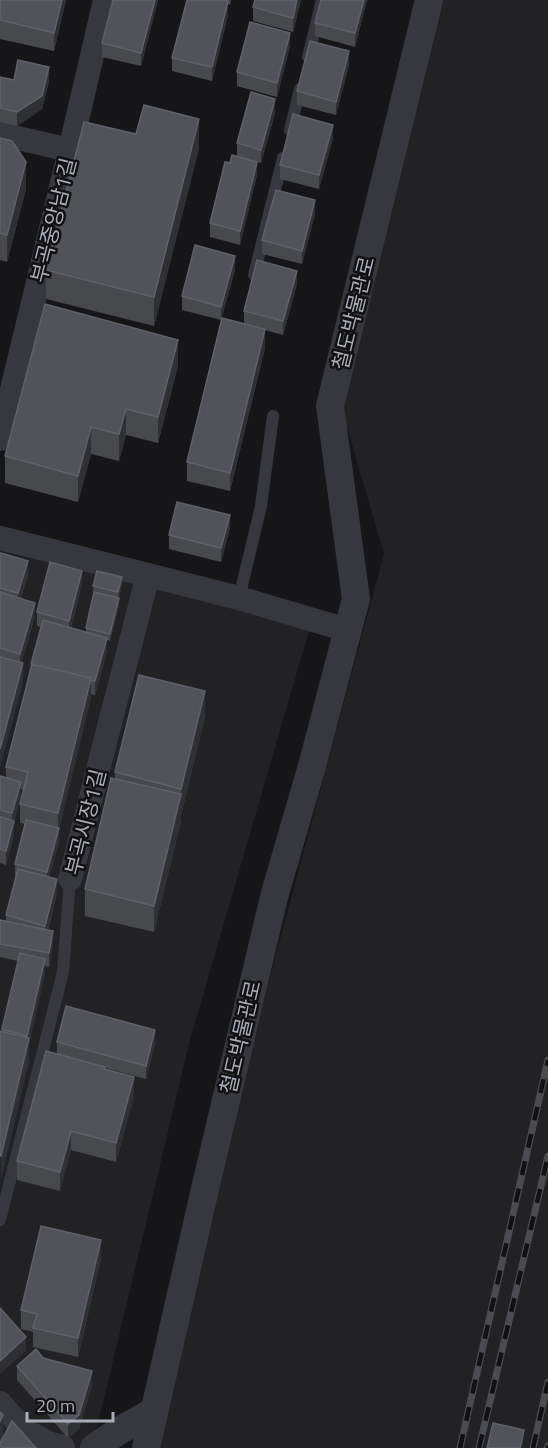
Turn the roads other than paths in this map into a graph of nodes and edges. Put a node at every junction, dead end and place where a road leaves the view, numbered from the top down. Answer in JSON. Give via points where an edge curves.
{"nodes":[{"id":1,"x":105,"y":0,"type":"edge"},
{"id":2,"x":322,"y":0,"type":"edge"},
{"id":3,"x":429,"y":0,"type":"edge"},
{"id":4,"x":0,"y":134,"type":"edge"},
{"id":5,"x":70,"y":150,"type":"junction"},
{"id":6,"x":252,"y":283,"type":"edge"},
{"id":7,"x":273,"y":416,"type":"dead end"},
{"id":8,"x":0,"y":439,"type":"edge"},
{"id":9,"x":0,"y":538,"type":"edge"},
{"id":10,"x":148,"y":576,"type":"junction"},
{"id":11,"x":239,"y":598,"type":"junction"},
{"id":12,"x":347,"y":630,"type":"junction"},
{"id":13,"x":70,"y":879,"type":"joint"},
{"id":14,"x":0,"y":1220,"type":"edge"},
{"id":15,"x":0,"y":1403,"type":"edge"},
{"id":16,"x":154,"y":1411,"type":"junction"},
{"id":17,"x":35,"y":1442,"type":"edge"},
{"id":18,"x":61,"y":1448,"type":"edge"},
{"id":19,"x":94,"y":1448,"type":"edge"},
{"id":20,"x":146,"y":1448,"type":"edge"}],
"edges":[{"from":1,"to":5,"type":"street","name":"부곡중앙남1길"},
{"from":2,"to":6,"type":"lane"},
{"from":3,"to":12,"type":"street","name":"철도박물관로","via":[[330,406],[356,599]]},
{"from":4,"to":5,"type":"street"},
{"from":5,"to":8,"type":"street","name":"부곡중앙남1길"},
{"from":7,"to":11,"type":"lane","via":[[261,506]]},
{"from":9,"to":10,"type":"street"},
{"from":10,"to":11,"type":"street"},
{"from":10,"to":13,"type":"street","name":"부곡시장1길"},
{"from":11,"to":12,"type":"street"},
{"from":12,"to":16,"type":"street","name":"철도박물관로","via":[[274,897]]},
{"from":13,"to":14,"type":"lane","name":"부곡시장1길","via":[[63,972]]},
{"from":15,"to":17,"type":"street"},
{"from":16,"to":19,"type":"street"},
{"from":16,"to":20,"type":"street","name":"철도박물관로"},
{"from":17,"to":18,"type":"street"}]}
